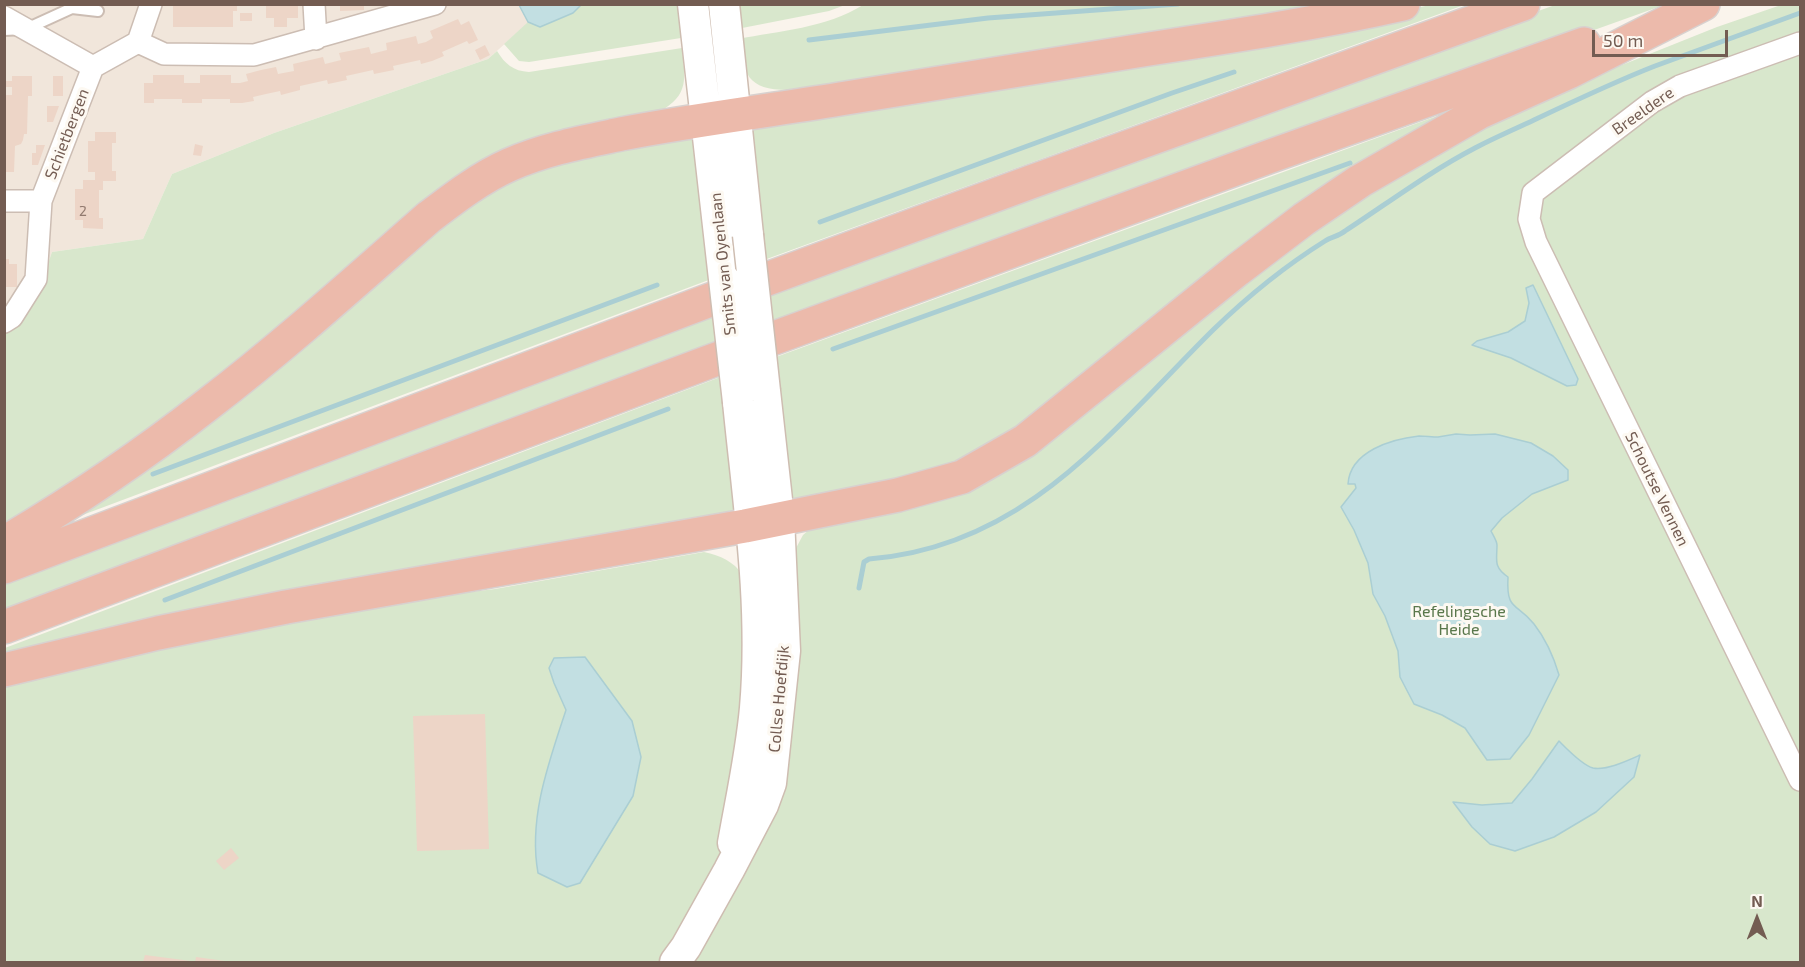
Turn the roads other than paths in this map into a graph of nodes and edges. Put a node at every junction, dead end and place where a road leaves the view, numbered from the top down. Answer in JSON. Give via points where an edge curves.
{"nodes":[{"id":1,"x":151,"y":4,"type":"edge"},
{"id":2,"x":314,"y":4,"type":"edge"},
{"id":3,"x":435,"y":4,"type":"edge"},
{"id":4,"x":693,"y":4,"type":"edge"},
{"id":5,"x":724,"y":4,"type":"edge"},
{"id":6,"x":1403,"y":4,"type":"edge"},
{"id":7,"x":1523,"y":4,"type":"edge"},
{"id":8,"x":1693,"y":4,"type":"edge"},
{"id":9,"x":1703,"y":4,"type":"edge"},
{"id":10,"x":98,"y":11,"type":"dead end"},
{"id":11,"x":4,"y":17,"type":"edge"},
{"id":12,"x":26,"y":29,"type":"junction"},
{"id":13,"x":4,"y":30,"type":"edge"},
{"id":14,"x":316,"y":39,"type":"junction"},
{"id":15,"x":138,"y":42,"type":"junction"},
{"id":16,"x":1800,"y":43,"type":"edge"},
{"id":17,"x":93,"y":67,"type":"junction"},
{"id":18,"x":721,"y":117,"type":"junction"},
{"id":19,"x":1533,"y":193,"type":"joint"},
{"id":20,"x":4,"y":201,"type":"edge"},
{"id":21,"x":41,"y":201,"type":"junction"},
{"id":22,"x":734,"y":240,"type":"junction"},
{"id":23,"x":4,"y":322,"type":"edge"},
{"id":24,"x":765,"y":521,"type":"junction"},
{"id":25,"x":4,"y":543,"type":"edge"},
{"id":26,"x":4,"y":567,"type":"edge"},
{"id":27,"x":4,"y":627,"type":"edge"},
{"id":28,"x":4,"y":670,"type":"edge"},
{"id":29,"x":1800,"y":780,"type":"edge"},
{"id":30,"x":675,"y":963,"type":"edge"}],
"edges":[{"from":1,"to":15,"type":"street"},
{"from":2,"to":14,"type":"street"},
{"from":3,"to":14,"type":"street"},
{"from":4,"to":18,"type":"main road","name":"Smits van Oyenlaan"},
{"from":5,"to":18,"type":"main road","name":"Smits van Oyenlaan"},
{"from":6,"to":18,"type":"highway","via":[[1296,25]]},
{"from":7,"to":26,"type":"highway","via":[[699,304]]},
{"from":8,"to":27,"type":"highway","via":[[987,259]]},
{"from":9,"to":24,"type":"highway","via":[[1480,112],[1360,181],[1245,263],[1033,435],[998,458],[932,487]]},
{"from":10,"to":12,"type":"lane","via":[[72,8]]},
{"from":11,"to":12,"type":"street","name":"Schietbergen"},
{"from":12,"to":13,"type":"lane"},
{"from":12,"to":17,"type":"street","name":"Schietbergen"},
{"from":14,"to":15,"type":"street","via":[[254,56],[164,54]]},
{"from":15,"to":17,"type":"street","name":"Schietbergen"},
{"from":16,"to":19,"type":"street","name":"Breeldere","via":[[1680,86],[1652,102]]},
{"from":17,"to":21,"type":"street","name":"Schietbergen"},
{"from":18,"to":22,"type":"main road","name":"Smits van Oyenlaan"},
{"from":18,"to":25,"type":"highway","via":[[574,144],[536,154],[481,179],[429,218],[207,406],[93,488]]},
{"from":19,"to":29,"type":"street","name":"Schoutse Vennen","via":[[1530,219],[1536,242]]},
{"from":20,"to":21,"type":"street","name":"Schietbergen"},
{"from":21,"to":23,"type":"street","name":"Schietbergen","via":[[36,279],[12,317]]},
{"from":22,"to":24,"type":"main road","name":"Smits van Oyenlaan","bridge":true,"via":[[738,402]]},
{"from":22,"to":24,"type":"main road","name":"Smits van Oyenlaan","bridge":true,"via":[[765,391]]},
{"from":24,"to":28,"type":"highway","via":[[286,607]]},
{"from":24,"to":30,"type":"main road","name":"Collse Hoefdijk","via":[[756,589],[755,707],[729,870]]}]}
